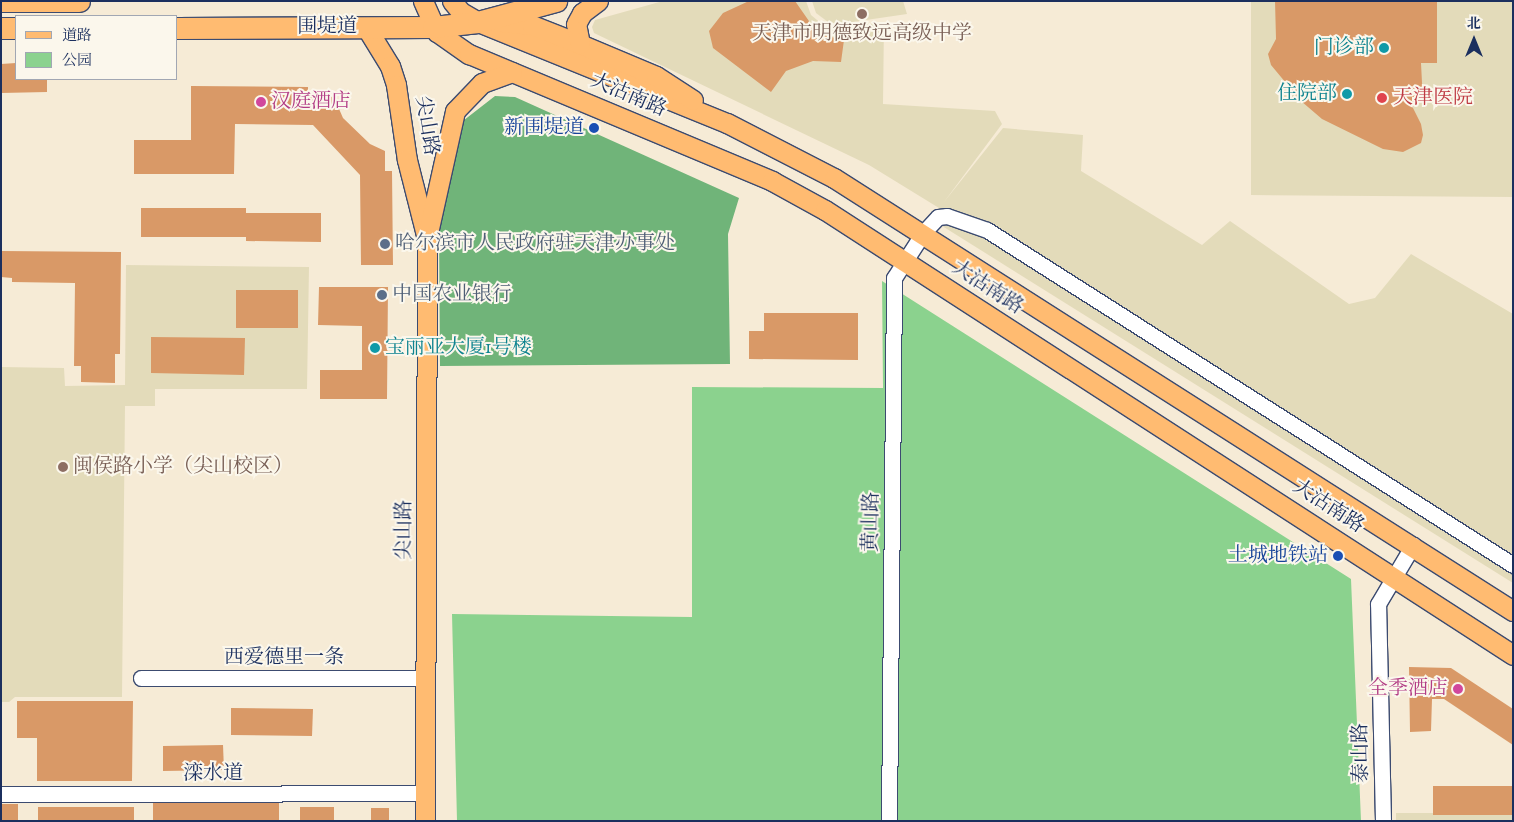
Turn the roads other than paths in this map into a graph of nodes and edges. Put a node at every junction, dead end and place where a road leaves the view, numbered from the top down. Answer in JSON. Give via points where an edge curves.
{"nodes":[{"id":1,"x":1,"y":1,"type":"edge"},
{"id":2,"x":79,"y":1,"type":"edge"},
{"id":3,"x":423,"y":1,"type":"edge"},
{"id":4,"x":452,"y":1,"type":"edge"},
{"id":5,"x":556,"y":1,"type":"edge"},
{"id":6,"x":598,"y":1,"type":"edge"},
{"id":7,"x":478,"y":22,"type":"junction"},
{"id":8,"x":366,"y":27,"type":"junction"},
{"id":9,"x":433,"y":27,"type":"junction"},
{"id":10,"x":1,"y":28,"type":"edge"},
{"id":11,"x":15,"y":28,"type":"edge"},
{"id":12,"x":178,"y":28,"type":"edge"},
{"id":13,"x":580,"y":44,"type":"junction"},
{"id":14,"x":512,"y":72,"type":"junction"},
{"id":15,"x":727,"y":123,"type":"junction"},
{"id":16,"x":923,"y":233,"type":"junction"},
{"id":17,"x":427,"y":239,"type":"junction"},
{"id":18,"x":904,"y":261,"type":"junction"},
{"id":19,"x":1413,"y":545,"type":"junction"},
{"id":20,"x":1513,"y":565,"type":"edge"},
{"id":21,"x":1393,"y":576,"type":"junction"},
{"id":22,"x":1513,"y":610,"type":"edge"},
{"id":23,"x":1513,"y":655,"type":"edge"},
{"id":24,"x":142,"y":678,"type":"dead end"},
{"id":25,"x":426,"y":678,"type":"junction"},
{"id":26,"x":425,"y":793,"type":"junction"},
{"id":27,"x":1,"y":794,"type":"edge"},
{"id":28,"x":426,"y":821,"type":"edge"},
{"id":29,"x":889,"y":821,"type":"edge"},
{"id":30,"x":1384,"y":821,"type":"edge"}],
"edges":[{"from":1,"to":2,"type":"highway"},
{"from":3,"to":9,"type":"main road","name":"大沽南路"},
{"from":4,"to":7,"type":"main road","name":"大沽南路","via":[[461,12]]},
{"from":5,"to":7,"type":"highway"},
{"from":6,"to":13,"type":"main road","via":[[582,14],[576,24]]},
{"from":7,"to":9,"type":"highway","name":"围堤道"},
{"from":7,"to":13,"type":"main road","via":[[512,21],[532,25]]},
{"from":7,"to":15,"type":"main road","name":"大沽南路"},
{"from":8,"to":9,"type":"highway","name":"围堤道"},
{"from":8,"to":12,"type":"highway","name":"围堤道"},
{"from":8,"to":17,"type":"main road","name":"尖山路","via":[[390,66],[396,85],[408,160]]},
{"from":9,"to":14,"type":"main road","name":"大沽南路","via":[[452,44]]},
{"from":10,"to":11,"type":"highway"},
{"from":13,"to":15,"type":"main road","via":[[656,76]]},
{"from":14,"to":17,"type":"main road","name":"尖山路","via":[[482,83],[455,111]]},
{"from":14,"to":18,"type":"main road","name":"大沽南路","via":[[772,181]]},
{"from":15,"to":16,"type":"main road","name":"大沽南路","via":[[834,178]]},
{"from":16,"to":18,"type":"street","name":"黄山路"},
{"from":16,"to":19,"type":"main road","name":"大沽南路"},
{"from":16,"to":20,"type":"street","name":"黄山路","via":[[938,218],[947,216],[987,230]]},
{"from":17,"to":25,"type":"main road","name":"尖山路"},
{"from":18,"to":21,"type":"main road","name":"大沽南路"},
{"from":18,"to":29,"type":"street","name":"黄山路","via":[[894,278]]},
{"from":19,"to":21,"type":"street","name":"泰山路"},
{"from":19,"to":22,"type":"main road","name":"大沽南路"},
{"from":21,"to":23,"type":"main road","name":"大沽南路"},
{"from":21,"to":30,"type":"street","name":"泰山路","via":[[1378,604]]},
{"from":24,"to":25,"type":"street","name":"西爱德里一条"},
{"from":25,"to":26,"type":"main road","name":"尖山路"},
{"from":26,"to":27,"type":"street","name":"滦水道"},
{"from":26,"to":28,"type":"main road","name":"尖山路"}]}
